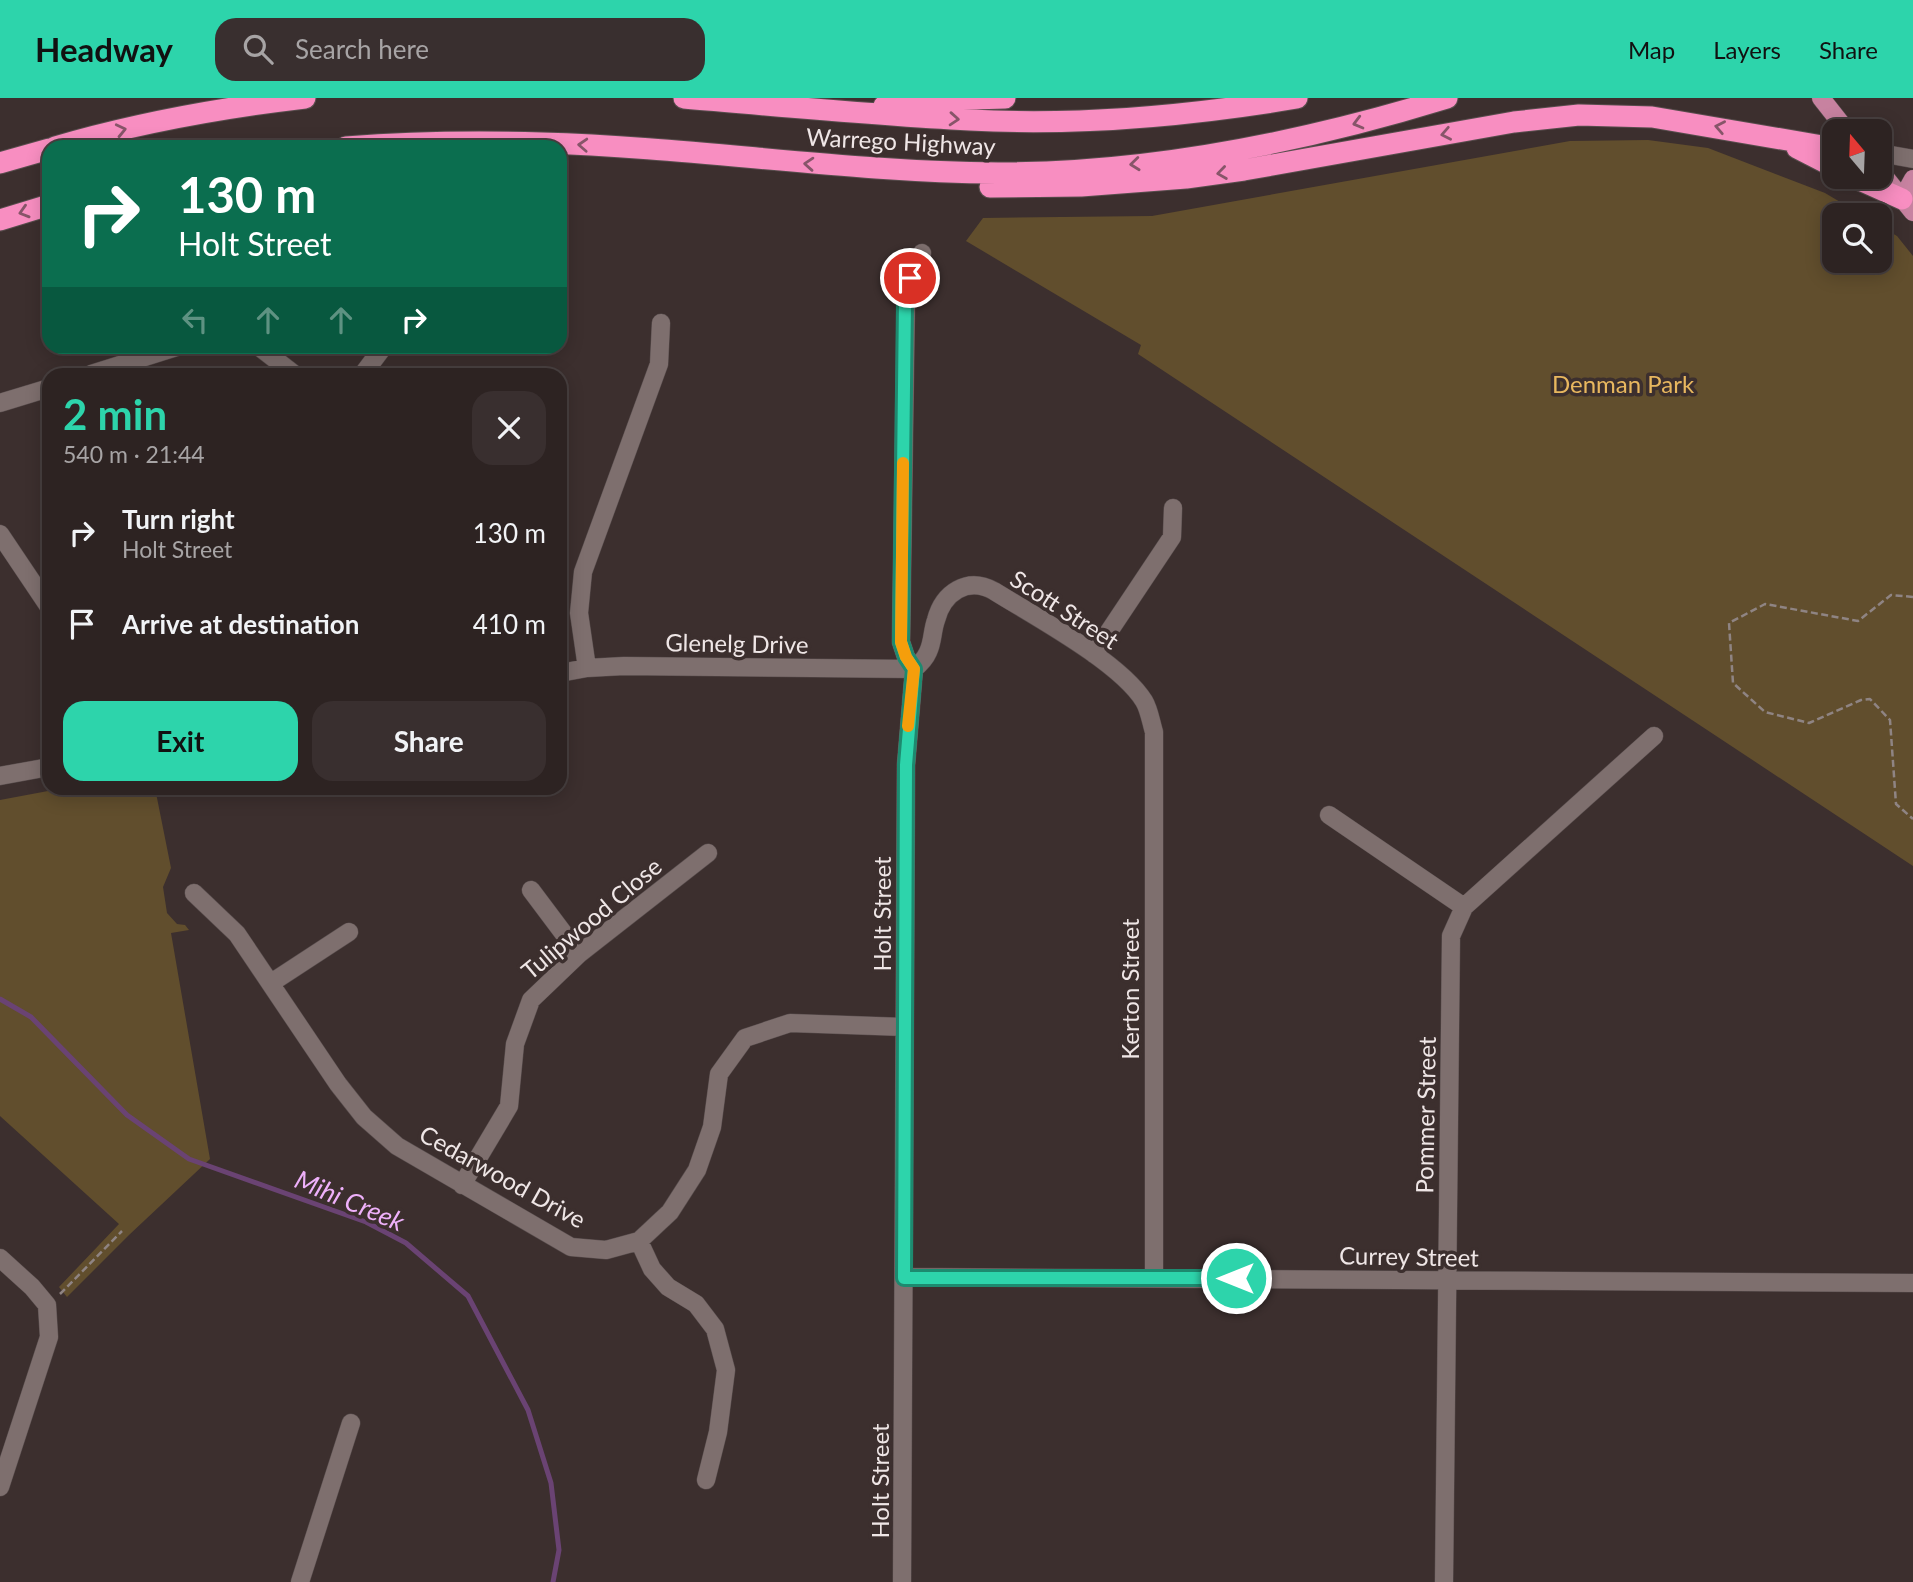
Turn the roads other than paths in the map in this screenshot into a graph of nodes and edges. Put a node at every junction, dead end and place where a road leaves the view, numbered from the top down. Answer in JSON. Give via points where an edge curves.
{"nodes":[{"id":1,"x":305,"y":98,"type":"edge"},
{"id":2,"x":684,"y":98,"type":"edge"},
{"id":3,"x":1004,"y":98,"type":"edge"},
{"id":4,"x":1297,"y":98,"type":"edge"},
{"id":5,"x":1447,"y":98,"type":"edge"},
{"id":6,"x":1821,"y":98,"type":"edge"},
{"id":7,"x":861,"y":112,"type":"junction"},
{"id":8,"x":1838,"y":119,"type":"edge"},
{"id":9,"x":83,"y":140,"type":"edge"},
{"id":10,"x":1787,"y":141,"type":"junction"},
{"id":11,"x":567,"y":145,"type":"edge"},
{"id":12,"x":1822,"y":146,"type":"edge"},
{"id":13,"x":42,"y":151,"type":"edge"},
{"id":14,"x":1892,"y":155,"type":"edge"},
{"id":15,"x":1913,"y":159,"type":"edge"},
{"id":16,"x":1822,"y":161,"type":"edge"},
{"id":17,"x":0,"y":163,"type":"edge"},
{"id":18,"x":935,"y":171,"type":"junction"},
{"id":19,"x":1913,"y":179,"type":"edge"},
{"id":20,"x":1892,"y":186,"type":"edge"},
{"id":21,"x":1876,"y":189,"type":"edge"},
{"id":22,"x":1908,"y":206,"type":"edge"},
{"id":23,"x":42,"y":207,"type":"edge"},
{"id":24,"x":0,"y":220,"type":"edge"},
{"id":25,"x":922,"y":253,"type":"dead end"},
{"id":26,"x":661,"y":323,"type":"dead end"},
{"id":27,"x":155,"y":354,"type":"edge"},
{"id":28,"x":268,"y":354,"type":"edge"},
{"id":29,"x":111,"y":368,"type":"edge"},
{"id":30,"x":286,"y":368,"type":"edge"},
{"id":31,"x":42,"y":390,"type":"edge"},
{"id":32,"x":0,"y":403,"type":"edge"},
{"id":33,"x":1173,"y":508,"type":"dead end"},
{"id":34,"x":0,"y":534,"type":"edge"},
{"id":35,"x":42,"y":597,"type":"edge"},
{"id":36,"x":1094,"y":654,"type":"junction"},
{"id":37,"x":587,"y":668,"type":"junction"},
{"id":38,"x":914,"y":669,"type":"junction"},
{"id":39,"x":567,"y":672,"type":"edge"},
{"id":40,"x":1145,"y":702,"type":"joint"},
{"id":41,"x":1654,"y":736,"type":"dead end"},
{"id":42,"x":42,"y":768,"type":"edge"},
{"id":43,"x":0,"y":776,"type":"edge"},
{"id":44,"x":1329,"y":815,"type":"dead end"},
{"id":45,"x":708,"y":853,"type":"dead end"},
{"id":46,"x":531,"y":890,"type":"dead end"},
{"id":47,"x":194,"y":893,"type":"dead end"},
{"id":48,"x":1464,"y":907,"type":"junction"},
{"id":49,"x":349,"y":932,"type":"dead end"},
{"id":50,"x":579,"y":954,"type":"junction"},
{"id":51,"x":271,"y":984,"type":"junction"},
{"id":52,"x":904,"y":1027,"type":"junction"},
{"id":53,"x":462,"y":1185,"type":"junction"},
{"id":54,"x":639,"y":1241,"type":"junction"},
{"id":55,"x":0,"y":1258,"type":"edge"},
{"id":56,"x":904,"y":1278,"type":"junction"},
{"id":57,"x":1154,"y":1278,"type":"junction"},
{"id":58,"x":1448,"y":1281,"type":"junction"},
{"id":59,"x":1913,"y":1283,"type":"edge"},
{"id":60,"x":351,"y":1423,"type":"dead end"},
{"id":61,"x":706,"y":1480,"type":"dead end"},
{"id":62,"x":0,"y":1487,"type":"edge"},
{"id":63,"x":300,"y":1582,"type":"edge"},
{"id":64,"x":902,"y":1582,"type":"edge"},
{"id":65,"x":1444,"y":1582,"type":"edge"}],
"edges":[{"from":9,"to":1,"type":"highway","one_way":true,"via":[[154,122]]},
{"from":2,"to":7,"type":"highway","name":"Warrego Highway"},
{"from":3,"to":7,"type":"highway","via":[[904,101]]},
{"from":7,"to":4,"type":"highway","name":"Warrego Highway","one_way":true,"via":[[971,120],[1104,120]]},
{"from":5,"to":18,"type":"highway","name":"Warrego Highway","one_way":true,"via":[[1272,144],[1201,156],[1056,170]]},
{"from":6,"to":8,"type":"main road"},
{"from":10,"to":12,"type":"highway"},
{"from":10,"to":16,"type":"highway"},
{"from":10,"to":18,"type":"highway","one_way":true,"via":[[1652,117],[1579,115],[1186,178],[978,187]]},
{"from":18,"to":11,"type":"highway","name":"Warrego Highway","one_way":true},
{"from":13,"to":17,"type":"highway"},
{"from":14,"to":15,"type":"street"},
{"from":19,"to":22,"type":"main road"},
{"from":20,"to":22,"type":"main road"},
{"from":21,"to":22,"type":"highway"},
{"from":23,"to":24,"type":"highway","one_way":true},
{"from":25,"to":38,"type":"street","name":"Holt Street","via":[[905,302],[901,642]]},
{"from":26,"to":37,"type":"street","via":[[659,364],[583,572],[579,613]]},
{"from":27,"to":29,"type":"street"},
{"from":28,"to":30,"type":"street"},
{"from":31,"to":32,"type":"street"},
{"from":33,"to":36,"type":"street","via":[[1172,537]]},
{"from":34,"to":35,"type":"street"},
{"from":36,"to":38,"type":"street","name":"Scott Street","via":[[990,588],[972,585],[958,588],[945,600],[928,653]]},
{"from":36,"to":40,"type":"street","name":"Scott Street"},
{"from":37,"to":38,"type":"street","name":"Glenelg Drive"},
{"from":37,"to":39,"type":"street","name":"Glenelg Drive"},
{"from":38,"to":52,"type":"street","name":"Holt Street","via":[[906,752]]},
{"from":40,"to":57,"type":"street","name":"Kerton Street","via":[[1154,732]]},
{"from":41,"to":48,"type":"street","name":"Pommer Street"},
{"from":42,"to":43,"type":"street"},
{"from":44,"to":48,"type":"street"},
{"from":45,"to":50,"type":"street","name":"Tulipwood Close"},
{"from":46,"to":50,"type":"street"},
{"from":47,"to":51,"type":"street","name":"Cedarwood Drive","via":[[237,934]]},
{"from":48,"to":58,"type":"street","name":"Pommer Street","via":[[1451,936]]},
{"from":49,"to":51,"type":"street"},
{"from":50,"to":53,"type":"street","name":"Tulipwood Close","via":[[531,1000],[515,1044],[509,1105]]},
{"from":51,"to":53,"type":"street","name":"Cedarwood Drive","via":[[364,1117],[397,1146]]},
{"from":52,"to":54,"type":"street","name":"Cedarwood Drive","via":[[790,1023],[745,1038],[719,1074],[712,1127],[697,1170],[670,1213]]},
{"from":52,"to":56,"type":"street","name":"Holt Street"},
{"from":53,"to":54,"type":"street","name":"Cedarwood Drive","via":[[571,1247],[606,1250]]},
{"from":54,"to":61,"type":"street","via":[[652,1269],[668,1287],[696,1304],[715,1329],[719,1343],[726,1370]]},
{"from":55,"to":62,"type":"street","via":[[47,1305],[49,1338]]},
{"from":56,"to":57,"type":"street","name":"Currey Street"},
{"from":56,"to":64,"type":"street","name":"Holt Street"},
{"from":57,"to":58,"type":"street","name":"Currey Street"},
{"from":58,"to":59,"type":"street","name":"Currey Street"},
{"from":58,"to":65,"type":"street","name":"Pommer Street"},
{"from":60,"to":63,"type":"street"}]}
